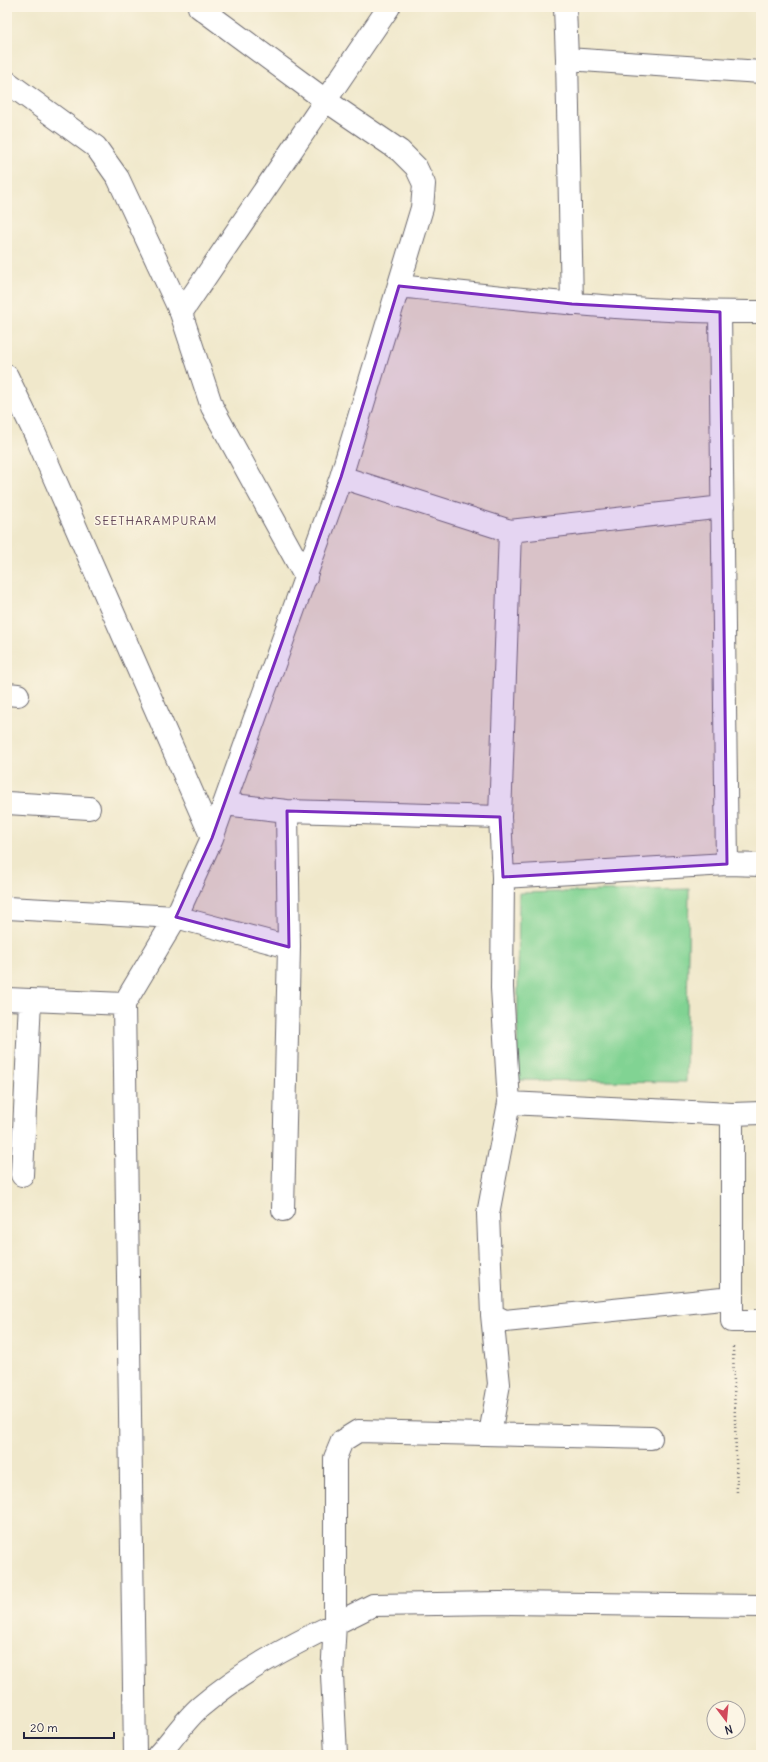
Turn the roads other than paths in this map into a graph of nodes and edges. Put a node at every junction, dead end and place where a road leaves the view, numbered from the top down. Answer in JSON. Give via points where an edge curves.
{"nodes":[{"id":1,"x":201,"y":7,"type":"edge"},
{"id":2,"x":389,"y":7,"type":"edge"},
{"id":3,"x":565,"y":7,"type":"edge"},
{"id":4,"x":567,"y":59,"type":"junction"},
{"id":5,"x":761,"y":72,"type":"edge"},
{"id":6,"x":7,"y":82,"type":"edge"},
{"id":7,"x":325,"y":100,"type":"junction"},
{"id":8,"x":399,"y":286,"type":"junction"},
{"id":9,"x":572,"y":304,"type":"junction"},
{"id":10,"x":720,"y":312,"type":"junction"},
{"id":11,"x":761,"y":312,"type":"edge"},
{"id":12,"x":181,"y":313,"type":"junction"},
{"id":13,"x":7,"y":376,"type":"edge"},
{"id":14,"x":341,"y":477,"type":"junction"},
{"id":15,"x":723,"y":508,"type":"junction"},
{"id":16,"x":510,"y":531,"type":"junction"},
{"id":17,"x":306,"y":578,"type":"junction"},
{"id":18,"x":7,"y":803,"type":"edge"},
{"id":19,"x":224,"y":804,"type":"junction"},
{"id":20,"x":89,"y":808,"type":"dead end"},
{"id":21,"x":287,"y":811,"type":"junction"},
{"id":22,"x":500,"y":816,"type":"junction"},
{"id":23,"x":212,"y":838,"type":"junction"},
{"id":24,"x":727,"y":864,"type":"junction"},
{"id":25,"x":761,"y":865,"type":"edge"},
{"id":26,"x":503,"y":878,"type":"junction"},
{"id":27,"x":7,"y":908,"type":"edge"},
{"id":28,"x":176,"y":917,"type":"junction"},
{"id":29,"x":289,"y":947,"type":"junction"},
{"id":30,"x":7,"y":999,"type":"edge"},
{"id":31,"x":30,"y":1000,"type":"junction"},
{"id":32,"x":124,"y":1004,"type":"junction"},
{"id":33,"x":509,"y":1103,"type":"junction"},
{"id":34,"x":761,"y":1113,"type":"edge"},
{"id":35,"x":732,"y":1114,"type":"junction"},
{"id":36,"x":22,"y":1175,"type":"dead end"},
{"id":37,"x":283,"y":1210,"type":"dead end"},
{"id":38,"x":732,"y":1298,"type":"junction"},
{"id":39,"x":492,"y":1315,"type":"junction"},
{"id":40,"x":761,"y":1321,"type":"edge"},
{"id":41,"x":490,"y":1434,"type":"junction"},
{"id":42,"x":651,"y":1438,"type":"dead end"},
{"id":43,"x":761,"y":1606,"type":"edge"},
{"id":44,"x":336,"y":1624,"type":"junction"},
{"id":45,"x":135,"y":1755,"type":"edge"},
{"id":46,"x":158,"y":1755,"type":"edge"},
{"id":47,"x":336,"y":1755,"type":"edge"}],
"edges":[{"from":1,"to":7,"type":"street"},
{"from":2,"to":7,"type":"street"},
{"from":3,"to":4,"type":"street"},
{"from":4,"to":5,"type":"street"},
{"from":4,"to":9,"type":"street"},
{"from":6,"to":12,"type":"street","via":[[96,147],[121,184]]},
{"from":7,"to":8,"type":"street","via":[[400,150],[416,168],[424,184],[422,208]]},
{"from":7,"to":12,"type":"street"},
{"from":8,"to":9,"type":"street"},
{"from":8,"to":14,"type":"street"},
{"from":9,"to":10,"type":"street"},
{"from":10,"to":11,"type":"street"},
{"from":10,"to":15,"type":"street"},
{"from":12,"to":17,"type":"street","via":[[212,407]]},
{"from":13,"to":23,"type":"street","via":[[35,434]]},
{"from":14,"to":16,"type":"street"},
{"from":14,"to":17,"type":"street"},
{"from":15,"to":16,"type":"street"},
{"from":15,"to":24,"type":"street"},
{"from":16,"to":22,"type":"street"},
{"from":17,"to":19,"type":"street"},
{"from":18,"to":20,"type":"street"},
{"from":19,"to":21,"type":"street"},
{"from":19,"to":23,"type":"street"},
{"from":21,"to":22,"type":"street"},
{"from":21,"to":29,"type":"street"},
{"from":22,"to":26,"type":"street"},
{"from":23,"to":28,"type":"street"},
{"from":24,"to":25,"type":"street"},
{"from":24,"to":26,"type":"street"},
{"from":26,"to":33,"type":"street","via":[[502,988]]},
{"from":27,"to":28,"type":"street"},
{"from":28,"to":29,"type":"street"},
{"from":28,"to":32,"type":"street"},
{"from":29,"to":37,"type":"street"},
{"from":30,"to":31,"type":"street"},
{"from":31,"to":32,"type":"street"},
{"from":31,"to":36,"type":"street"},
{"from":32,"to":45,"type":"street"},
{"from":33,"to":35,"type":"street"},
{"from":33,"to":39,"type":"street","via":[[488,1214]]},
{"from":34,"to":35,"type":"street"},
{"from":35,"to":38,"type":"street"},
{"from":38,"to":39,"type":"street","via":[[505,1321]]},
{"from":38,"to":40,"type":"street","via":[[732,1321]]},
{"from":39,"to":41,"type":"street","via":[[499,1384]]},
{"from":41,"to":42,"type":"street"},
{"from":41,"to":44,"type":"street","via":[[358,1431],[342,1441],[335,1458]]},
{"from":43,"to":44,"type":"street","via":[[500,1603],[373,1606]]},
{"from":44,"to":46,"type":"street","via":[[247,1671],[199,1708]]},
{"from":44,"to":47,"type":"street","via":[[332,1675]]}]}
